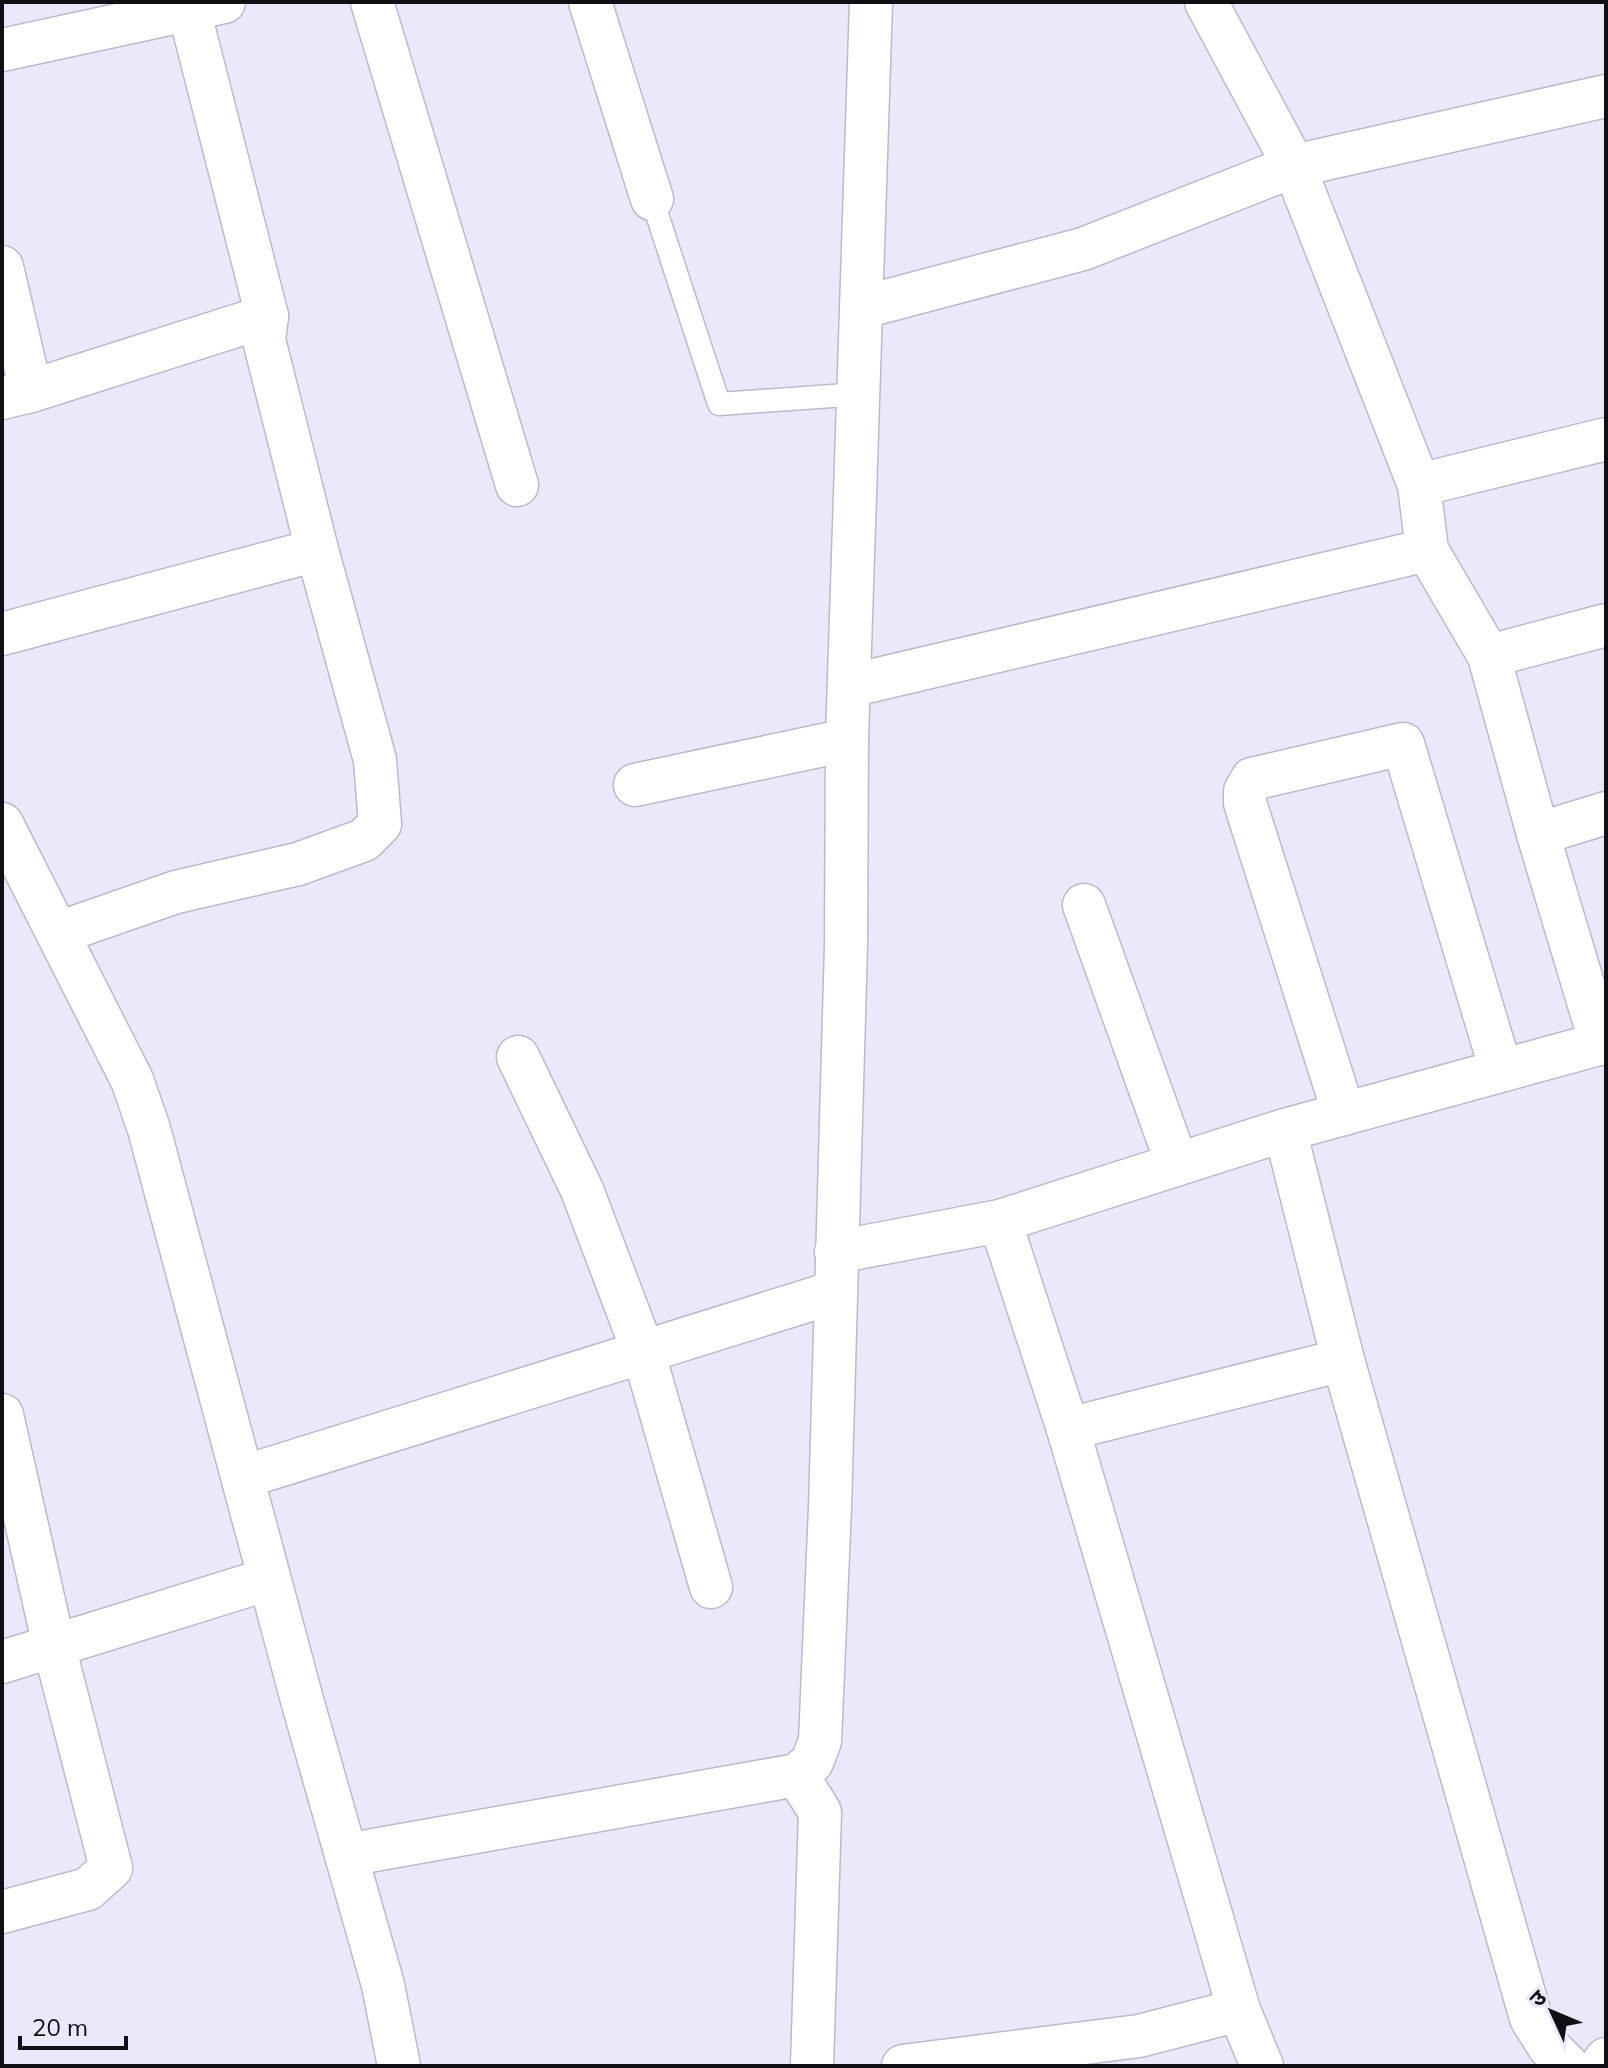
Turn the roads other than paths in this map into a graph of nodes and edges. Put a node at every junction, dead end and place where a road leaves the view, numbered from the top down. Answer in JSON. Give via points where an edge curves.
{"nodes":[{"id":1,"x":372,"y":2,"type":"edge"},
{"id":2,"x":590,"y":2,"type":"edge"},
{"id":3,"x":871,"y":2,"type":"edge"},
{"id":4,"x":1206,"y":2,"type":"edge"},
{"id":5,"x":206,"y":6,"type":"edge"},
{"id":6,"x":2,"y":50,"type":"edge"},
{"id":7,"x":1606,"y":96,"type":"edge"},
{"id":8,"x":1294,"y":166,"type":"junction"},
{"id":9,"x":652,"y":199,"type":"joint"},
{"id":10,"x":2,"y":267,"type":"edge"},
{"id":11,"x":863,"y":307,"type":"junction"},
{"id":12,"x":267,"y":316,"type":"junction"},
{"id":13,"x":16,"y":394,"type":"edge"},
{"id":14,"x":860,"y":394,"type":"junction"},
{"id":15,"x":1606,"y":439,"type":"edge"},
{"id":16,"x":517,"y":485,"type":"dead end"},
{"id":17,"x":1419,"y":485,"type":"junction"},
{"id":18,"x":317,"y":550,"type":"junction"},
{"id":19,"x":1427,"y":550,"type":"junction"},
{"id":20,"x":1606,"y":625,"type":"edge"},
{"id":21,"x":2,"y":634,"type":"edge"},
{"id":22,"x":1489,"y":656,"type":"junction"},
{"id":23,"x":849,"y":686,"type":"junction"},
{"id":24,"x":847,"y":740,"type":"junction"},
{"id":25,"x":635,"y":785,"type":"dead end"},
{"id":26,"x":1606,"y":813,"type":"edge"},
{"id":27,"x":2,"y":824,"type":"edge"},
{"id":28,"x":1538,"y":834,"type":"junction"},
{"id":29,"x":1084,"y":905,"type":"dead end"},
{"id":30,"x":58,"y":933,"type":"junction"},
{"id":31,"x":1604,"y":1043,"type":"edge"},
{"id":32,"x":518,"y":1057,"type":"dead end"},
{"id":33,"x":1501,"y":1070,"type":"junction"},
{"id":34,"x":1344,"y":1114,"type":"junction"},
{"id":35,"x":1285,"y":1130,"type":"junction"},
{"id":36,"x":1177,"y":1164,"type":"junction"},
{"id":37,"x":1000,"y":1221,"type":"junction"},
{"id":38,"x":835,"y":1272,"type":"junction"},
{"id":39,"x":643,"y":1351,"type":"junction"},
{"id":40,"x":1343,"y":1360,"type":"junction"},
{"id":41,"x":2,"y":1415,"type":"edge"},
{"id":42,"x":1068,"y":1429,"type":"junction"},
{"id":43,"x":243,"y":1477,"type":"junction"},
{"id":44,"x":269,"y":1579,"type":"junction"},
{"id":45,"x":711,"y":1587,"type":"dead end"},
{"id":46,"x":54,"y":1646,"type":"junction"},
{"id":47,"x":2,"y":1662,"type":"edge"},
{"id":48,"x":797,"y":1775,"type":"junction"},
{"id":49,"x":346,"y":1855,"type":"junction"},
{"id":50,"x":2,"y":1912,"type":"edge"},
{"id":51,"x":1239,"y":2010,"type":"junction"},
{"id":52,"x":1606,"y":2059,"type":"edge"},
{"id":53,"x":399,"y":2066,"type":"edge"},
{"id":54,"x":812,"y":2066,"type":"edge"},
{"id":55,"x":903,"y":2066,"type":"edge"},
{"id":56,"x":1262,"y":2066,"type":"edge"},
{"id":57,"x":1568,"y":2066,"type":"edge"},
{"id":58,"x":1601,"y":2066,"type":"edge"}],
"edges":[{"from":1,"to":16,"type":"street"},
{"from":2,"to":9,"type":"street"},
{"from":3,"to":11,"type":"street"},
{"from":4,"to":8,"type":"street"},
{"from":5,"to":6,"type":"street"},
{"from":5,"to":12,"type":"street"},
{"from":7,"to":8,"type":"street"},
{"from":8,"to":11,"type":"street","via":[[1083,249]]},
{"from":8,"to":17,"type":"street"},
{"from":9,"to":14,"type":"lane","via":[[719,404]]},
{"from":10,"to":13,"type":"street"},
{"from":11,"to":14,"type":"street"},
{"from":12,"to":13,"type":"street"},
{"from":12,"to":18,"type":"street","via":[[264,340]]},
{"from":14,"to":23,"type":"street"},
{"from":15,"to":17,"type":"street"},
{"from":17,"to":19,"type":"street"},
{"from":18,"to":21,"type":"street"},
{"from":18,"to":30,"type":"street","via":[[375,760],[380,824],[364,840],[298,864],[176,892]]},
{"from":19,"to":22,"type":"street"},
{"from":19,"to":23,"type":"street"},
{"from":20,"to":22,"type":"street"},
{"from":22,"to":28,"type":"street"},
{"from":23,"to":24,"type":"street"},
{"from":24,"to":25,"type":"street"},
{"from":24,"to":38,"type":"street"},
{"from":26,"to":28,"type":"street"},
{"from":27,"to":30,"type":"street"},
{"from":28,"to":31,"type":"street"},
{"from":29,"to":36,"type":"street"},
{"from":30,"to":43,"type":"street","via":[[132,1080],[149,1129]]},
{"from":31,"to":33,"type":"street"},
{"from":32,"to":39,"type":"street","via":[[582,1190]]},
{"from":33,"to":34,"type":"street"},
{"from":33,"to":34,"type":"street","via":[[1403,744],[1252,779],[1245,803]]},
{"from":34,"to":35,"type":"street"},
{"from":35,"to":36,"type":"street"},
{"from":35,"to":40,"type":"street"},
{"from":36,"to":37,"type":"street"},
{"from":37,"to":38,"type":"street"},
{"from":37,"to":42,"type":"street"},
{"from":38,"to":39,"type":"street"},
{"from":38,"to":48,"type":"street","via":[[820,1741],[812,1762]]},
{"from":39,"to":43,"type":"street"},
{"from":39,"to":45,"type":"street"},
{"from":40,"to":42,"type":"street"},
{"from":40,"to":57,"type":"street","via":[[1531,2018]]},
{"from":41,"to":46,"type":"street"},
{"from":42,"to":51,"type":"street"},
{"from":43,"to":44,"type":"street"},
{"from":44,"to":46,"type":"street"},
{"from":44,"to":49,"type":"street"},
{"from":46,"to":47,"type":"street"},
{"from":46,"to":50,"type":"street","via":[[111,1868],[88,1889]]},
{"from":48,"to":49,"type":"street"},
{"from":48,"to":54,"type":"street","via":[[820,1812]]},
{"from":49,"to":53,"type":"street","via":[[383,1985]]},
{"from":51,"to":55,"type":"street","via":[[1139,2036]]},
{"from":51,"to":56,"type":"street"},
{"from":52,"to":58,"type":"street"}]}
